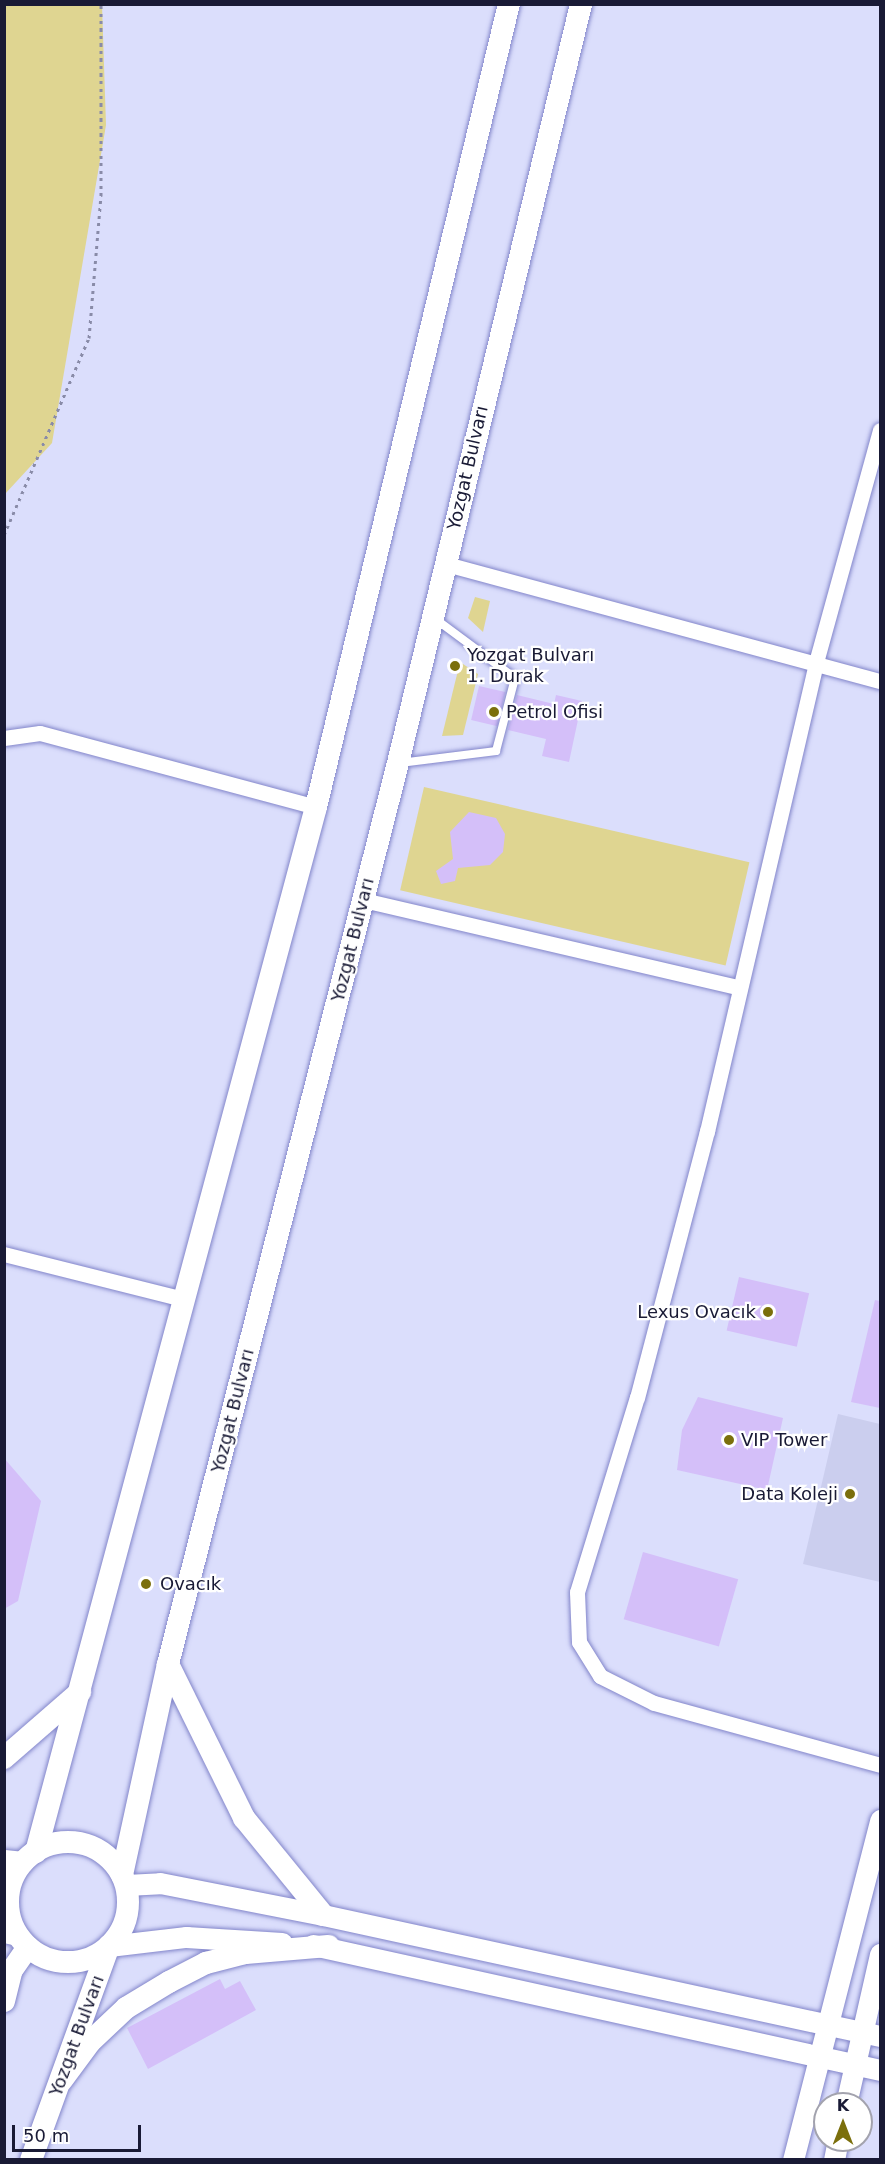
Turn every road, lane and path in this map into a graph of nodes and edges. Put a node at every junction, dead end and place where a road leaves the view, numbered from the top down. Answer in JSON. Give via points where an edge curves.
{"nodes":[{"id":1,"x":101,"y":4,"type":"edge"},
{"id":2,"x":510,"y":4,"type":"edge"},
{"id":3,"x":581,"y":4,"type":"edge"},
{"id":4,"x":880,"y":430,"type":"edge"},
{"id":5,"x":4,"y":535,"type":"edge"},
{"id":6,"x":446,"y":564,"type":"junction"},
{"id":7,"x":433,"y":617,"type":"junction"},
{"id":8,"x":816,"y":663,"type":"junction"},
{"id":9,"x":880,"y":681,"type":"edge"},
{"id":10,"x":4,"y":738,"type":"edge"},
{"id":11,"x":398,"y":763,"type":"junction"},
{"id":12,"x":316,"y":807,"type":"junction"},
{"id":13,"x":363,"y":900,"type":"junction"},
{"id":14,"x":740,"y":988,"type":"junction"},
{"id":15,"x":4,"y":1254,"type":"edge"},
{"id":16,"x":183,"y":1299,"type":"junction"},
{"id":17,"x":168,"y":1664,"type":"junction"},
{"id":18,"x":81,"y":1691,"type":"junction"},
{"id":19,"x":4,"y":1758,"type":"edge"},
{"id":20,"x":880,"y":1765,"type":"edge"},
{"id":21,"x":880,"y":1820,"type":"edge"},
{"id":22,"x":21,"y":1858,"type":"edge"},
{"id":23,"x":124,"y":1880,"type":"junction"},
{"id":24,"x":323,"y":1915,"type":"junction"},
{"id":25,"x":17,"y":1938,"type":"edge"},
{"id":26,"x":109,"y":1946,"type":"junction"},
{"id":27,"x":329,"y":1946,"type":"junction"},
{"id":28,"x":880,"y":1954,"type":"edge"},
{"id":29,"x":4,"y":2001,"type":"edge"},
{"id":30,"x":828,"y":2025,"type":"junction"},
{"id":31,"x":870,"y":2034,"type":"edge"},
{"id":32,"x":822,"y":2054,"type":"junction"},
{"id":33,"x":855,"y":2062,"type":"junction"},
{"id":34,"x":880,"y":2070,"type":"edge"},
{"id":35,"x":62,"y":2080,"type":"junction"},
{"id":36,"x":849,"y":2092,"type":"edge"},
{"id":37,"x":31,"y":2160,"type":"edge"},
{"id":38,"x":793,"y":2160,"type":"edge"}],
"edges":[{"from":1,"to":5,"type":"path","via":[[101,196],[89,338]]},
{"from":2,"to":12,"type":"main road"},
{"from":3,"to":6,"type":"main road","name":"Yozgat Bulvarı"},
{"from":4,"to":8,"type":"street"},
{"from":6,"to":7,"type":"main road","name":"Yozgat Bulvarı"},
{"from":6,"to":8,"type":"street"},
{"from":7,"to":11,"type":"main road","name":"Yozgat Bulvarı"},
{"from":7,"to":11,"type":"lane","via":[[515,678],[496,751]]},
{"from":8,"to":9,"type":"street"},
{"from":8,"to":14,"type":"street"},
{"from":10,"to":12,"type":"street","via":[[40,733]]},
{"from":11,"to":13,"type":"main road","name":"Yozgat Bulvarı"},
{"from":12,"to":16,"type":"main road"},
{"from":13,"to":14,"type":"street"},
{"from":13,"to":17,"type":"main road","name":"Yozgat Bulvarı"},
{"from":14,"to":20,"type":"street","via":[[640,1386],[577,1592],[579,1642],[600,1676],[654,1703]]},
{"from":15,"to":16,"type":"street"},
{"from":16,"to":18,"type":"main road"},
{"from":17,"to":23,"type":"main road","name":"Yozgat Bulvarı"},
{"from":17,"to":24,"type":"main road","via":[[244,1818]]},
{"from":18,"to":19,"type":"main road"},
{"from":18,"to":22,"type":"main road"},
{"from":21,"to":30,"type":"main road"},
{"from":22,"to":23,"type":"main road","via":[[60,1843],[81,1844],[102,1853]]},
{"from":22,"to":25,"type":"main road","via":[[8,1900]]},
{"from":23,"to":24,"type":"main road","via":[[160,1883]]},
{"from":23,"to":26,"type":"main road","via":[[127,1916]]},
{"from":24,"to":30,"type":"main road"},
{"from":25,"to":26,"type":"main road","via":[[66,1962],[85,1960]]},
{"from":25,"to":29,"type":"main road"},
{"from":26,"to":27,"type":"main road","via":[[186,1937]]},
{"from":26,"to":35,"type":"main road","name":"Yozgat Bulvarı"},
{"from":27,"to":32,"type":"main road"},
{"from":27,"to":35,"type":"main road","via":[[245,1953],[206,1963],[119,2015]]},
{"from":28,"to":31,"type":"main road"},
{"from":30,"to":31,"type":"main road"},
{"from":30,"to":32,"type":"main road"},
{"from":31,"to":33,"type":"main road"},
{"from":32,"to":33,"type":"main road"},
{"from":32,"to":38,"type":"main road"},
{"from":33,"to":34,"type":"main road"},
{"from":33,"to":36,"type":"main road"},
{"from":35,"to":37,"type":"main road","name":"Yozgat Bulvarı"}]}
